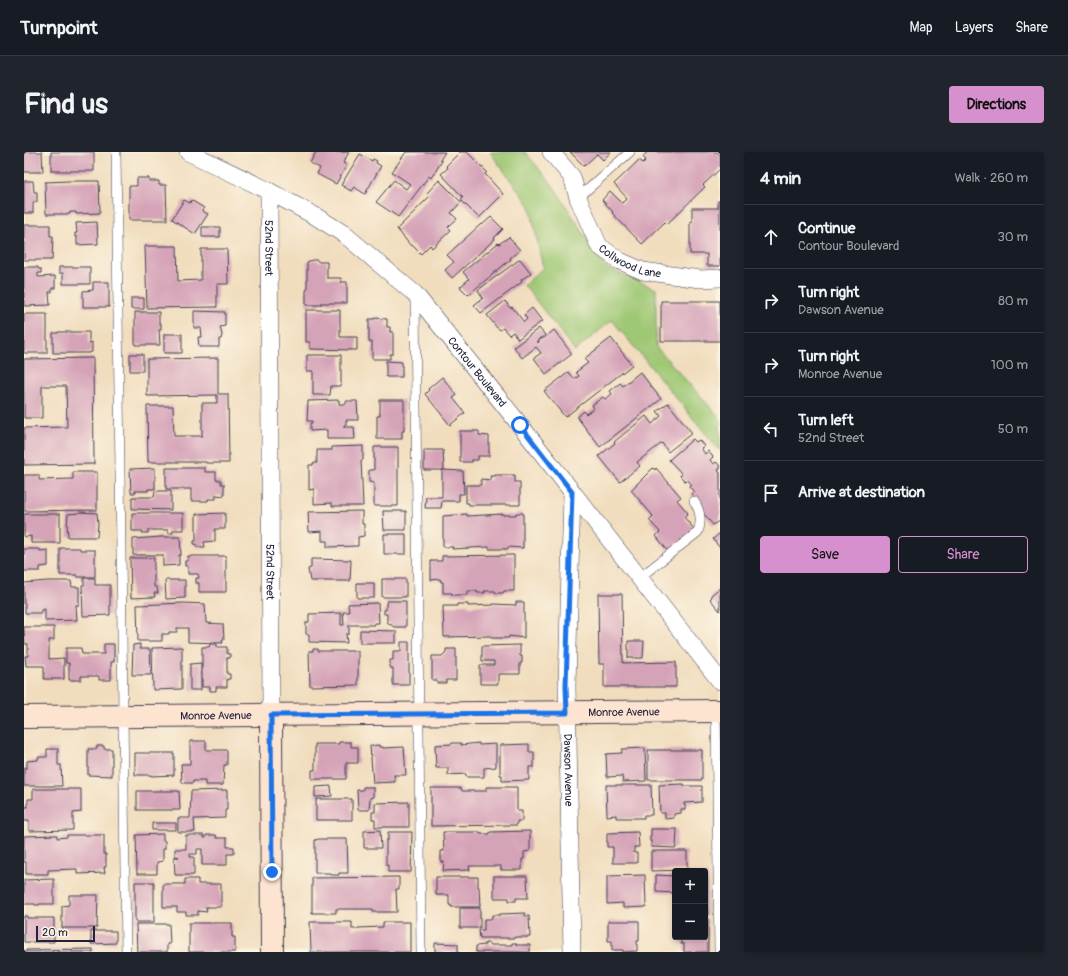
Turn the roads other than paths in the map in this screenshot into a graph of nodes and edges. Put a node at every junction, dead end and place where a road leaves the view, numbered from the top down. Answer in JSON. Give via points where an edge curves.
{"nodes":[{"id":1,"x":116,"y":152,"type":"edge"},
{"id":2,"x":188,"y":152,"type":"edge"},
{"id":3,"x":551,"y":152,"type":"edge"},
{"id":4,"x":630,"y":152,"type":"edge"},
{"id":5,"x":269,"y":192,"type":"junction"},
{"id":6,"x":578,"y":198,"type":"junction"},
{"id":7,"x":720,"y":278,"type":"edge"},
{"id":8,"x":415,"y":294,"type":"junction"},
{"id":9,"x":572,"y":492,"type":"junction"},
{"id":10,"x":694,"y":501,"type":"dead end"},
{"id":11,"x":639,"y":578,"type":"junction"},
{"id":12,"x":720,"y":681,"type":"edge"},
{"id":13,"x":718,"y":712,"type":"edge"},
{"id":14,"x":567,"y":713,"type":"junction"},
{"id":15,"x":271,"y":715,"type":"junction"},
{"id":16,"x":418,"y":715,"type":"junction"},
{"id":17,"x":24,"y":717,"type":"edge"},
{"id":18,"x":124,"y":717,"type":"junction"},
{"id":19,"x":126,"y":952,"type":"edge"},
{"id":20,"x":272,"y":952,"type":"edge"},
{"id":21,"x":421,"y":952,"type":"edge"},
{"id":22,"x":572,"y":952,"type":"edge"},
{"id":23,"x":719,"y":952,"type":"edge"}],
"edges":[{"from":1,"to":18,"type":"lane"},
{"from":2,"to":5,"type":"street","name":"Contour Boulevard"},
{"from":3,"to":6,"type":"street","name":"Collwood Lane","via":[[572,177]]},
{"from":4,"to":6,"type":"lane"},
{"from":5,"to":8,"type":"street","name":"Contour Boulevard","via":[[344,234]]},
{"from":5,"to":15,"type":"street","name":"52nd Street"},
{"from":6,"to":7,"type":"street","name":"Collwood Lane","via":[[599,246],[620,261],[643,271],[700,279]]},
{"from":8,"to":9,"type":"street","name":"Contour Boulevard"},
{"from":8,"to":16,"type":"lane"},
{"from":9,"to":11,"type":"street","name":"Contour Boulevard"},
{"from":9,"to":14,"type":"street","name":"Dawson Avenue"},
{"from":10,"to":11,"type":"lane","via":[[700,517],[698,532]]},
{"from":11,"to":12,"type":"street","name":"Contour Boulevard"},
{"from":13,"to":14,"type":"street","name":"Monroe Avenue"},
{"from":13,"to":23,"type":"lane"},
{"from":14,"to":16,"type":"street","name":"Monroe Avenue"},
{"from":14,"to":22,"type":"street","name":"Dawson Avenue"},
{"from":15,"to":16,"type":"street","name":"Monroe Avenue"},
{"from":15,"to":18,"type":"street","name":"Monroe Avenue"},
{"from":15,"to":20,"type":"street","name":"52nd Street"},
{"from":16,"to":21,"type":"lane"},
{"from":17,"to":18,"type":"street","name":"Monroe Avenue"},
{"from":18,"to":19,"type":"lane"}]}
